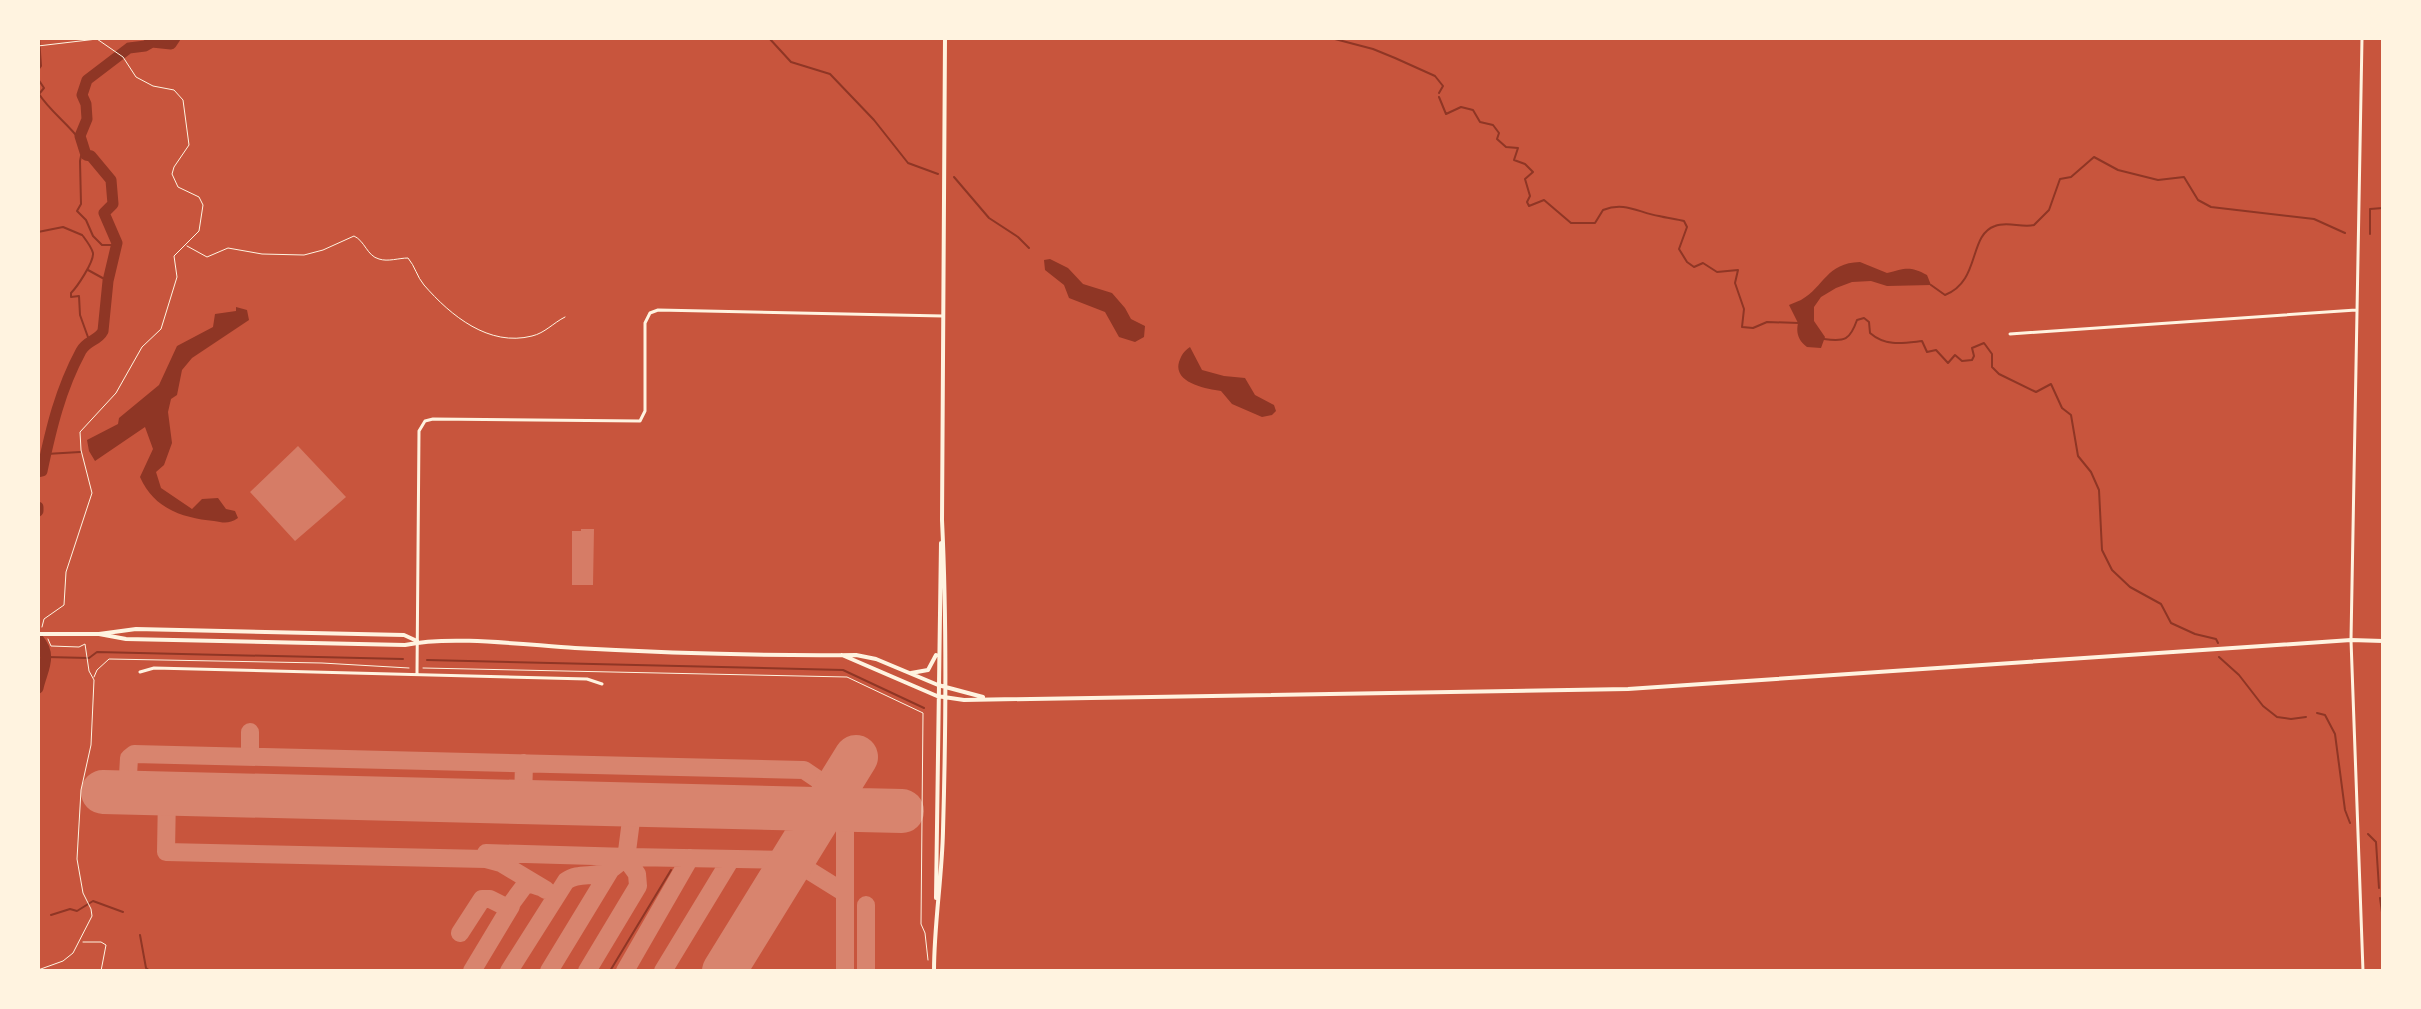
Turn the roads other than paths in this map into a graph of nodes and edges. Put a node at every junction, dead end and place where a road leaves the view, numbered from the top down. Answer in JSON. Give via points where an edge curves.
{"nodes":[{"id":1,"x":945,"y":38,"type":"edge"},
{"id":2,"x":2362,"y":38,"type":"edge"},
{"id":3,"x":2356,"y":310,"type":"junction"},
{"id":4,"x":943,"y":316,"type":"junction"},
{"id":5,"x":2010,"y":334,"type":"dead end"},
{"id":6,"x":942,"y":520,"type":"junction"},
{"id":7,"x":211,"y":631,"type":"junction"},
{"id":8,"x":38,"y":634,"type":"edge"},
{"id":9,"x":99,"y":634,"type":"junction"},
{"id":10,"x":2351,"y":640,"type":"junction"},
{"id":11,"x":206,"y":641,"type":"junction"},
{"id":12,"x":417,"y":641,"type":"junction"},
{"id":13,"x":2383,"y":641,"type":"edge"},
{"id":14,"x":938,"y":645,"type":"junction"},
{"id":15,"x":842,"y":655,"type":"junction"},
{"id":16,"x":140,"y":672,"type":"dead end"},
{"id":17,"x":904,"y":672,"type":"junction"},
{"id":18,"x":417,"y":674,"type":"junction"},
{"id":19,"x":602,"y":684,"type":"dead end"},
{"id":20,"x":938,"y":685,"type":"junction"},
{"id":21,"x":946,"y":687,"type":"junction"},
{"id":22,"x":937,"y":696,"type":"junction"},
{"id":23,"x":945,"y":698,"type":"junction"},
{"id":24,"x":989,"y":698,"type":"junction"},
{"id":25,"x":936,"y":912,"type":"junction"},
{"id":26,"x":934,"y":971,"type":"edge"},
{"id":27,"x":2363,"y":971,"type":"edge"}],
"edges":[{"from":1,"to":4,"type":"main road"},
{"from":2,"to":3,"type":"street"},
{"from":3,"to":5,"type":"street"},
{"from":3,"to":10,"type":"street"},
{"from":4,"to":6,"type":"main road"},
{"from":4,"to":12,"type":"street","via":[[658,310],[645,323],[644,415],[636,423],[425,421],[419,431]]},
{"from":6,"to":14,"type":"main road"},
{"from":6,"to":21,"type":"main road"},
{"from":7,"to":9,"type":"main road","via":[[136,629]]},
{"from":7,"to":11,"type":"main road"},
{"from":7,"to":12,"type":"main road","via":[[404,635]]},
{"from":8,"to":9,"type":"main road"},
{"from":9,"to":11,"type":"main road"},
{"from":10,"to":13,"type":"main road"},
{"from":10,"to":24,"type":"main road","via":[[1628,689]]},
{"from":10,"to":27,"type":"street"},
{"from":11,"to":12,"type":"main road"},
{"from":12,"to":15,"type":"main road"},
{"from":12,"to":18,"type":"street"},
{"from":14,"to":17,"type":"main road","via":[[928,670]]},
{"from":14,"to":20,"type":"main road"},
{"from":15,"to":17,"type":"main road","via":[[876,659]]},
{"from":15,"to":22,"type":"main road"},
{"from":16,"to":18,"type":"street","via":[[154,668]]},
{"from":17,"to":20,"type":"main road"},
{"from":18,"to":19,"type":"street","via":[[587,679]]},
{"from":20,"to":21,"type":"main road"},
{"from":20,"to":22,"type":"main road"},
{"from":21,"to":23,"type":"main road"},
{"from":21,"to":24,"type":"main road"},
{"from":22,"to":23,"type":"main road"},
{"from":22,"to":25,"type":"main road"},
{"from":23,"to":24,"type":"main road"},
{"from":23,"to":25,"type":"main road"},
{"from":25,"to":26,"type":"main road"}]}
